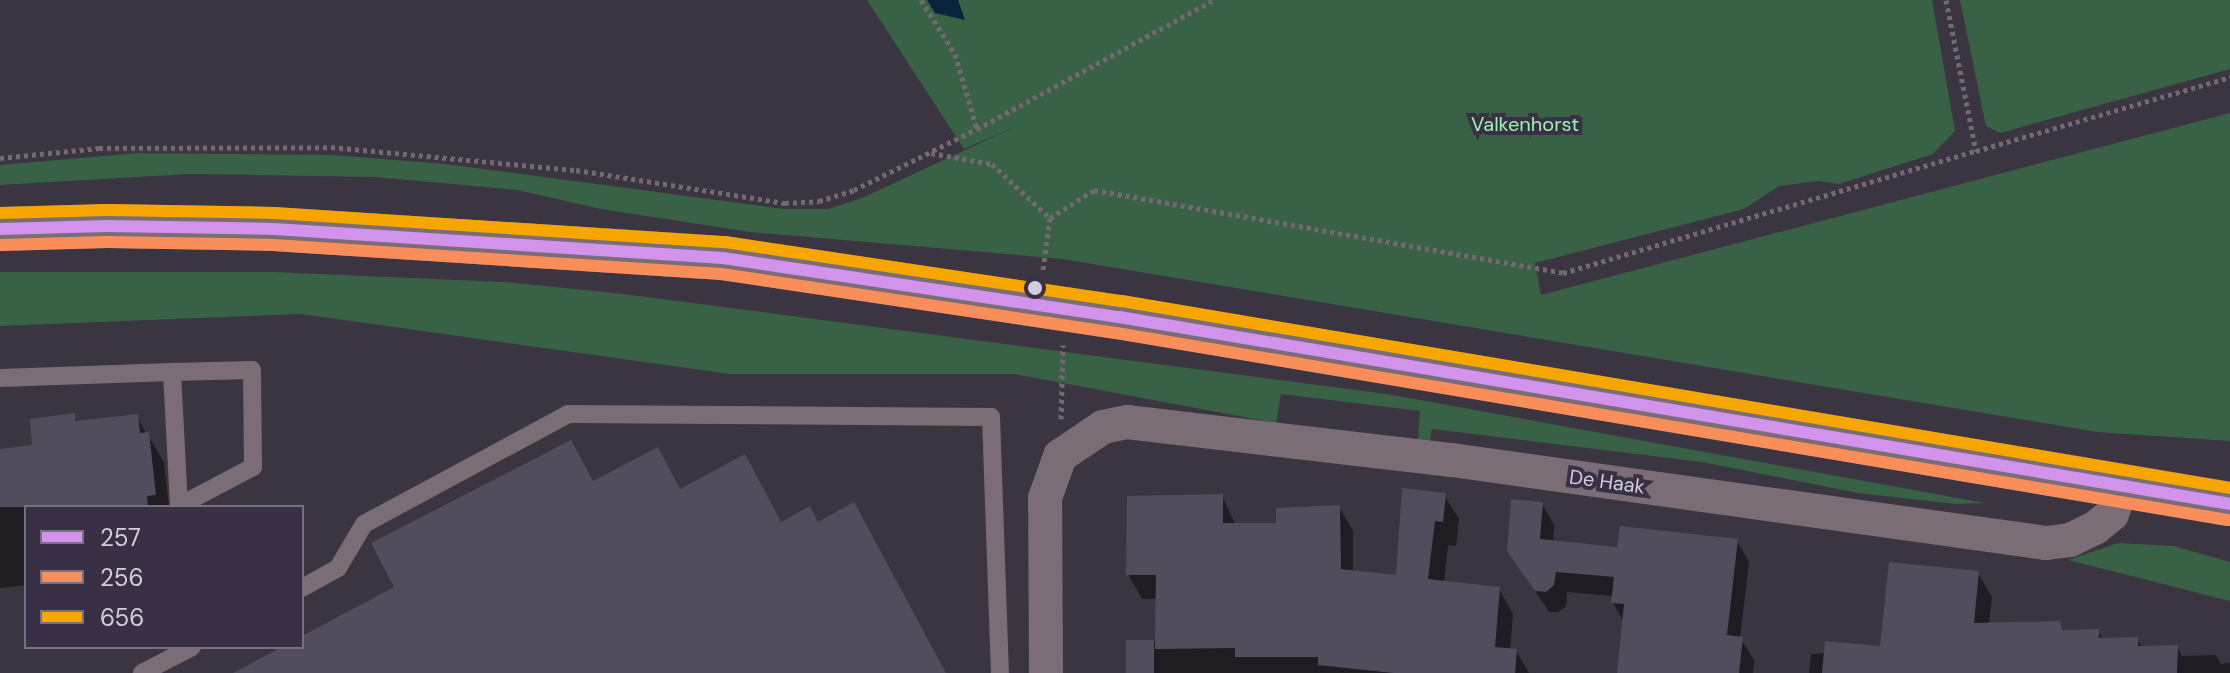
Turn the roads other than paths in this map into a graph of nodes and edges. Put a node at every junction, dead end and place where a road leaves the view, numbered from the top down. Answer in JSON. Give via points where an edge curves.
{"nodes":[{"id":1,"x":0,"y":229,"type":"edge"},
{"id":2,"x":172,"y":372,"type":"junction"},
{"id":3,"x":0,"y":378,"type":"edge"},
{"id":4,"x":2122,"y":486,"type":"junction"},
{"id":5,"x":2230,"y":504,"type":"edge"},
{"id":6,"x":179,"y":505,"type":"edge"},
{"id":7,"x":181,"y":505,"type":"edge"},
{"id":8,"x":304,"y":587,"type":"edge"},
{"id":9,"x":188,"y":649,"type":"edge"},
{"id":10,"x":142,"y":673,"type":"edge"},
{"id":11,"x":1000,"y":673,"type":"edge"},
{"id":12,"x":1046,"y":673,"type":"edge"}],
"edges":[{"from":1,"to":4,"type":"street","via":[[274,229],[707,257],[1053,292]]},
{"from":2,"to":3,"type":"lane"},
{"from":2,"to":6,"type":"lane"},
{"from":2,"to":7,"type":"lane","via":[[252,370],[253,467]]},
{"from":4,"to":5,"type":"street"},
{"from":4,"to":12,"type":"street","name":"De Haak","via":[[2112,514],[2095,528],[2070,540],[2046,543],[1452,460],[1127,422],[1103,427],[1060,456],[1045,498]]},
{"from":8,"to":11,"type":"lane","via":[[338,568],[364,524],[568,414],[991,417]]},
{"from":9,"to":10,"type":"lane"}]}
